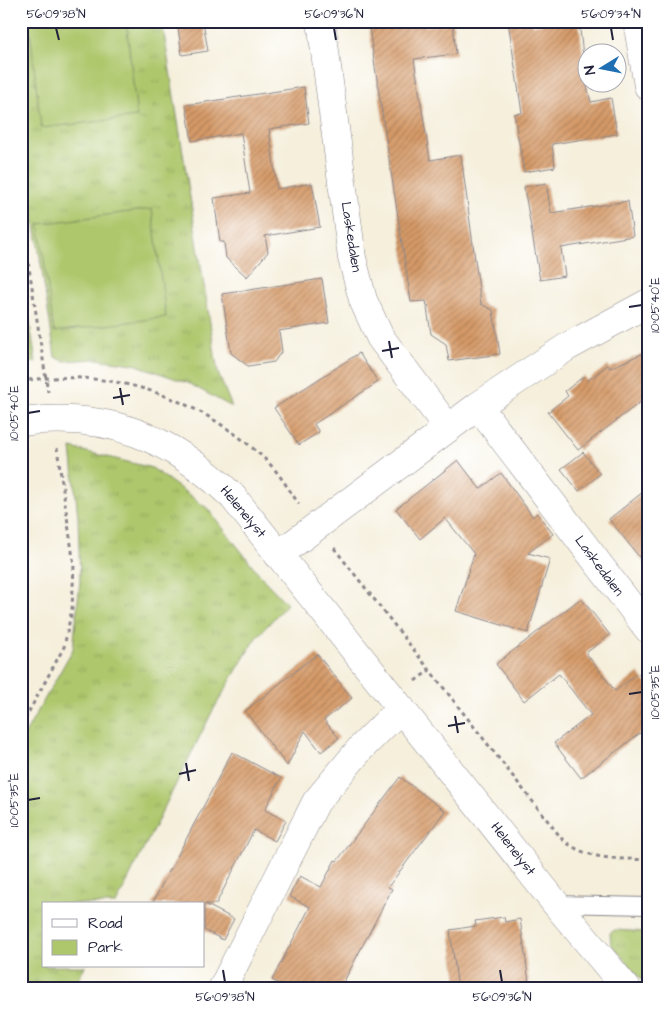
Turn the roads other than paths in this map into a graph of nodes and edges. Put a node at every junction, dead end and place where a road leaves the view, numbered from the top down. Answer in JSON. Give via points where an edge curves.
{"nodes":[{"id":1,"x":321,"y":21,"type":"edge"},
{"id":2,"x":638,"y":21,"type":"edge"},
{"id":3,"x":648,"y":86,"type":"edge"},
{"id":4,"x":648,"y":303,"type":"edge"},
{"id":5,"x":478,"y":406,"type":"junction"},
{"id":6,"x":21,"y":422,"type":"edge"},
{"id":7,"x":448,"y":428,"type":"junction"},
{"id":8,"x":278,"y":555,"type":"junction"},
{"id":9,"x":648,"y":630,"type":"edge"},
{"id":10,"x":401,"y":708,"type":"junction"},
{"id":11,"x":556,"y":904,"type":"junction"},
{"id":12,"x":648,"y":906,"type":"edge"},
{"id":13,"x":222,"y":989,"type":"edge"},
{"id":14,"x":627,"y":989,"type":"edge"}],
"edges":[{"from":1,"to":7,"type":"street","name":"Laskedalen","via":[[352,258],[363,300],[380,337]]},
{"from":2,"to":3,"type":"street"},
{"from":4,"to":5,"type":"street","via":[[567,347]]},
{"from":5,"to":7,"type":"street"},
{"from":5,"to":9,"type":"street","name":"Laskedalen"},
{"from":6,"to":8,"type":"street","name":"Helenelyst","via":[[52,418],[107,424],[138,433],[175,450],[233,497]]},
{"from":7,"to":8,"type":"street"},
{"from":8,"to":10,"type":"street","name":"Helenelyst"},
{"from":10,"to":11,"type":"street","name":"Helenelyst"},
{"from":10,"to":13,"type":"street","via":[[361,748],[316,802]]},
{"from":11,"to":12,"type":"lane"},
{"from":11,"to":14,"type":"street","name":"Helenelyst"}]}
